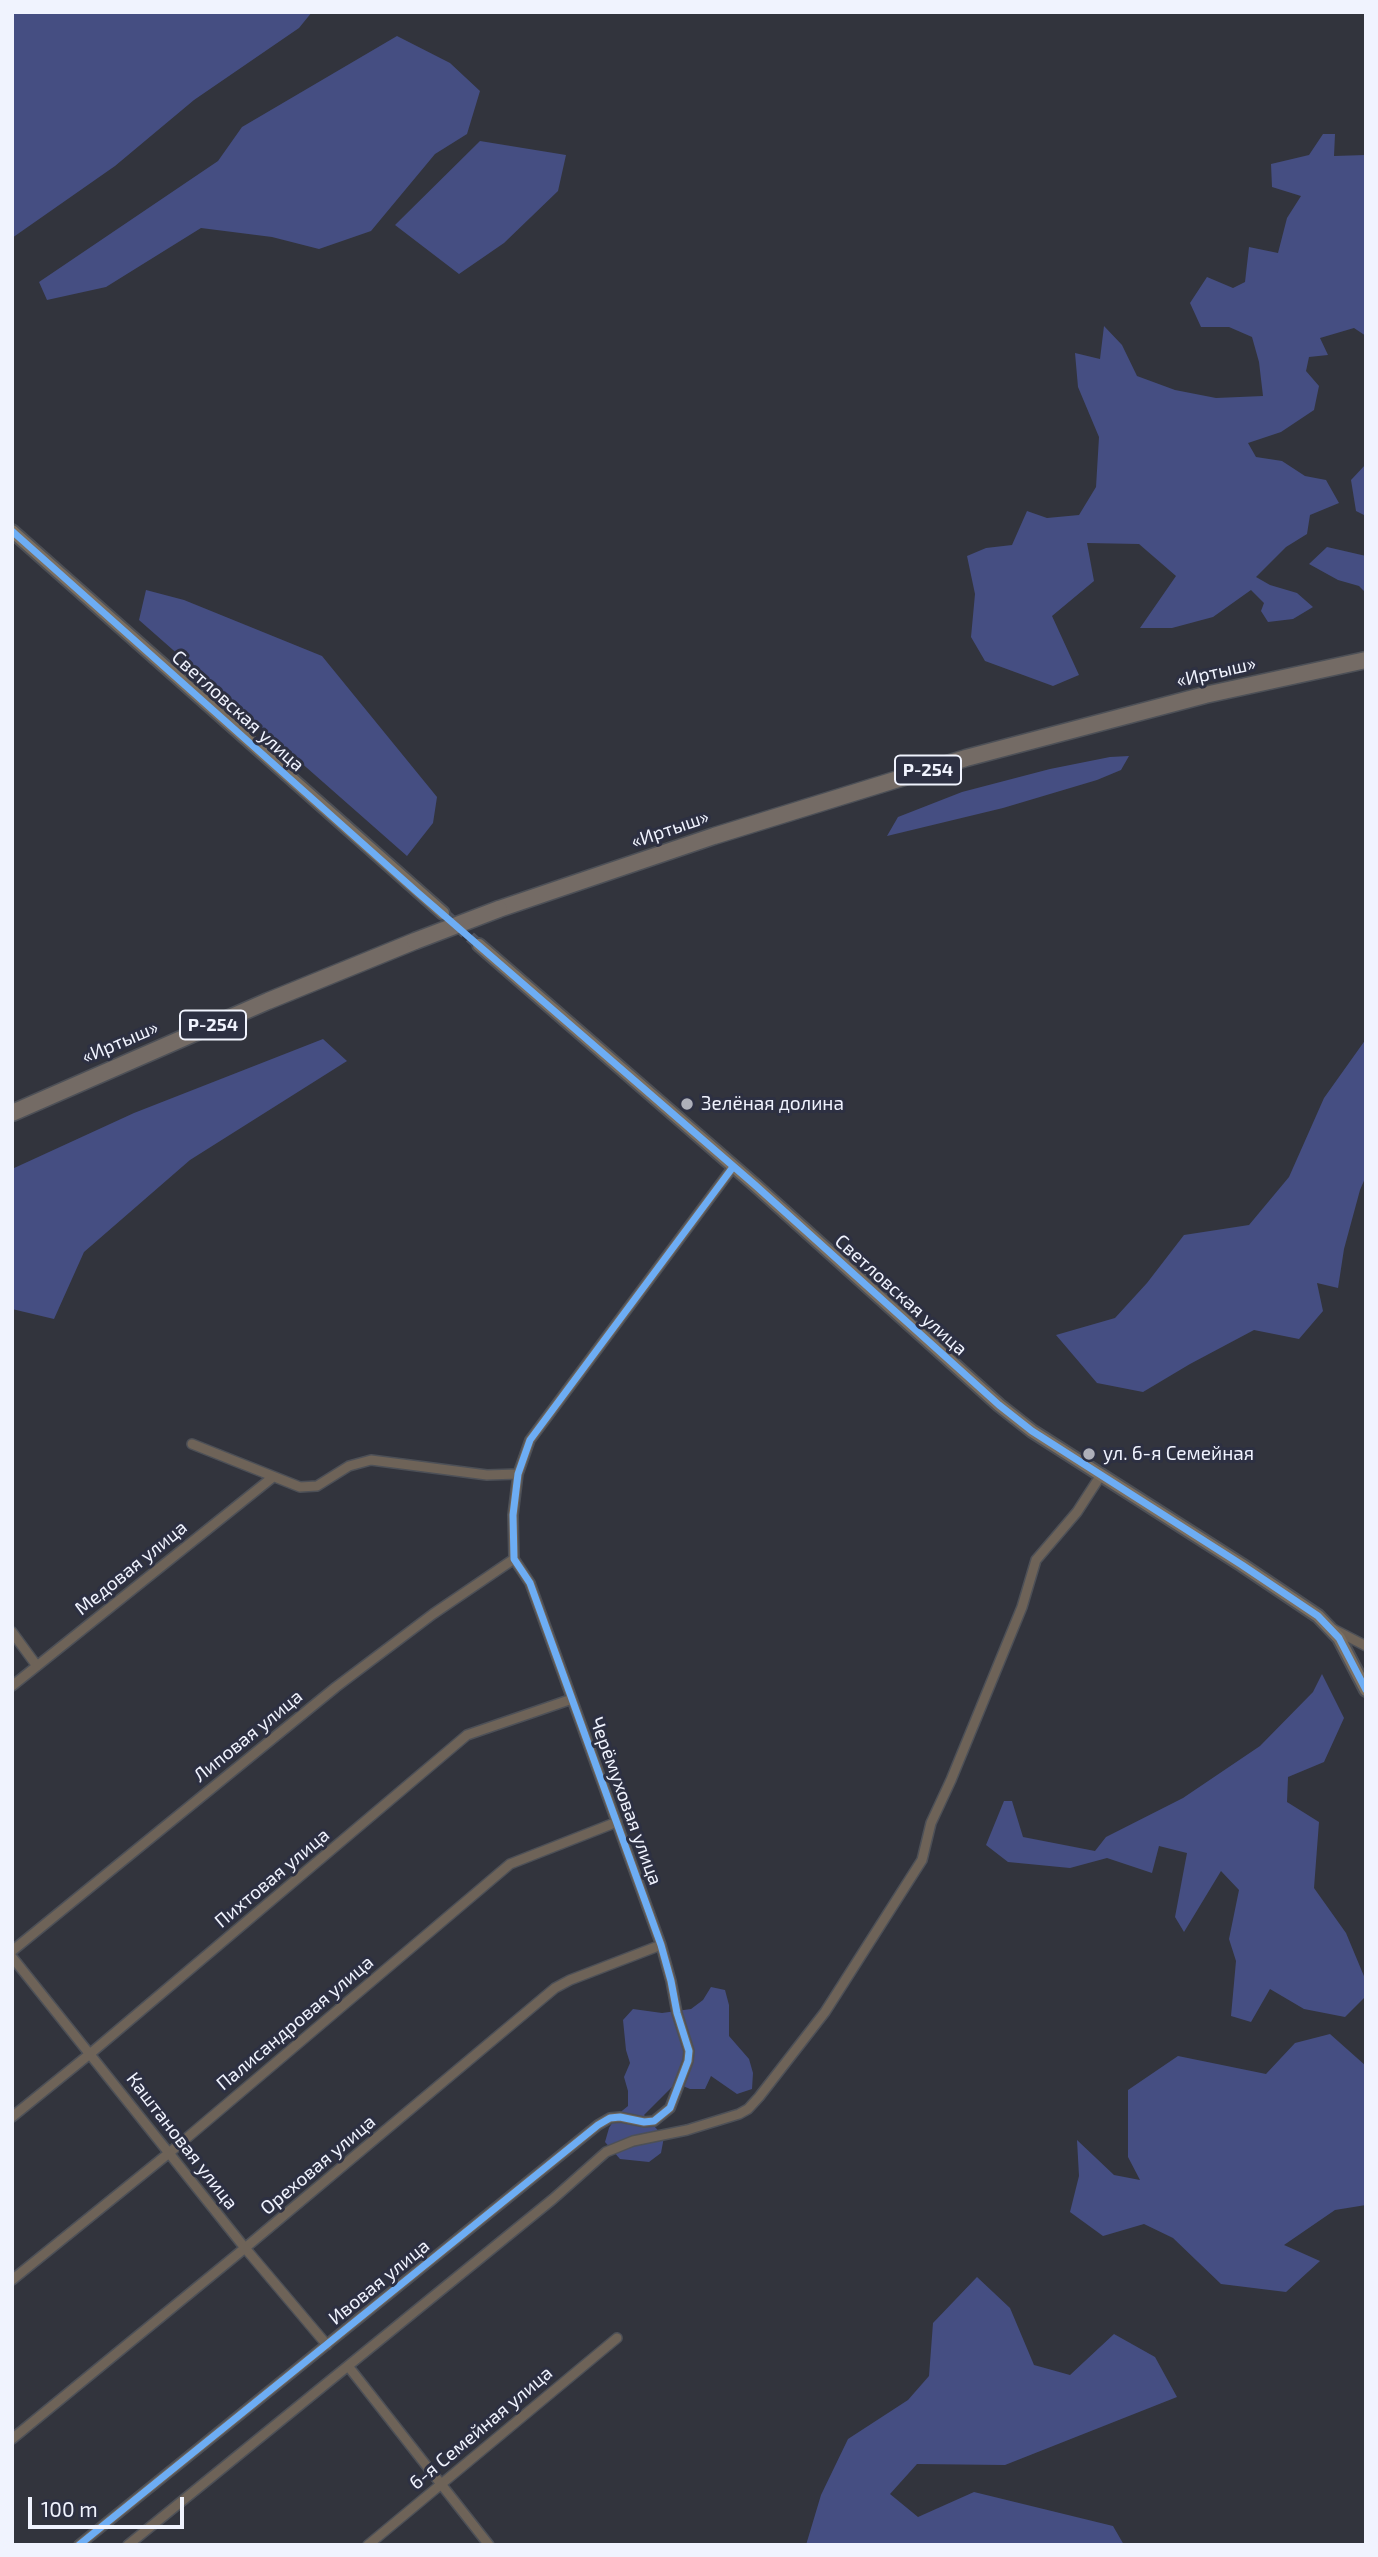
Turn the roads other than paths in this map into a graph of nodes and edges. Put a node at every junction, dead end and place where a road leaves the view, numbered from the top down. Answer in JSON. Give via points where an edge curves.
{"nodes":[{"id":1,"x":12,"y":531,"type":"edge"},
{"id":2,"x":1366,"y":660,"type":"edge"},
{"id":3,"x":443,"y":913,"type":"tunnel mouth"},
{"id":4,"x":479,"y":945,"type":"tunnel mouth"},
{"id":5,"x":12,"y":1113,"type":"edge"},
{"id":6,"x":733,"y":1167,"type":"junction"},
{"id":7,"x":192,"y":1444,"type":"dead end"},
{"id":8,"x":517,"y":1474,"type":"junction"},
{"id":9,"x":1101,"y":1475,"type":"junction"},
{"id":10,"x":273,"y":1477,"type":"junction"},
{"id":11,"x":514,"y":1559,"type":"junction"},
{"id":12,"x":1331,"y":1629,"type":"junction"},
{"id":13,"x":12,"y":1632,"type":"edge"},
{"id":14,"x":1366,"y":1646,"type":"edge"},
{"id":15,"x":37,"y":1666,"type":"junction"},
{"id":16,"x":12,"y":1686,"type":"edge"},
{"id":17,"x":1366,"y":1690,"type":"edge"},
{"id":18,"x":572,"y":1699,"type":"junction"},
{"id":19,"x":617,"y":1822,"type":"junction"},
{"id":20,"x":661,"y":1945,"type":"junction"},
{"id":21,"x":12,"y":1951,"type":"edge"},
{"id":22,"x":12,"y":1957,"type":"edge"},
{"id":23,"x":91,"y":2053,"type":"junction"},
{"id":24,"x":688,"y":2061,"type":"joint"},
{"id":25,"x":12,"y":2117,"type":"edge"},
{"id":26,"x":169,"y":2153,"type":"junction"},
{"id":27,"x":246,"y":2248,"type":"junction"},
{"id":28,"x":12,"y":2280,"type":"edge"},
{"id":29,"x":617,"y":2338,"type":"dead end"},
{"id":30,"x":327,"y":2345,"type":"junction"},
{"id":31,"x":348,"y":2367,"type":"junction"},
{"id":32,"x":12,"y":2438,"type":"edge"},
{"id":33,"x":442,"y":2484,"type":"junction"},
{"id":34,"x":79,"y":2545,"type":"edge"},
{"id":35,"x":128,"y":2545,"type":"edge"},
{"id":36,"x":368,"y":2545,"type":"edge"},
{"id":37,"x":489,"y":2545,"type":"edge"}],
"edges":[{"from":1,"to":3,"type":"street","name":"Светловская улица"},
{"from":2,"to":5,"type":"highway","name":"«Иртыш»","number":"Р-254","bridge":true,"via":[[1205,695],[966,758],[714,836],[415,941]]},
{"from":4,"to":6,"type":"street","name":"Светловская улица"},
{"from":6,"to":8,"type":"street","via":[[530,1440]]},
{"from":6,"to":9,"type":"street","name":"Светловская улица","via":[[999,1405]]},
{"from":7,"to":10,"type":"street"},
{"from":8,"to":10,"type":"street","via":[[487,1475],[371,1460],[349,1466],[317,1486],[300,1487]]},
{"from":8,"to":11,"type":"street"},
{"from":9,"to":12,"type":"street","name":"Светловская улица","via":[[1303,1604]]},
{"from":9,"to":31,"type":"street","via":[[1035,1560],[1021,1607],[931,1823],[922,1860],[825,2012],[748,2109],[606,2152]]},
{"from":10,"to":15,"type":"street","name":"Медовая улица"},
{"from":11,"to":18,"type":"street","name":"Черёмуховая улица","via":[[530,1583]]},
{"from":11,"to":21,"type":"street","name":"Липовая улица","via":[[336,1687]]},
{"from":12,"to":14,"type":"street"},
{"from":12,"to":17,"type":"street","name":"Светловская улица"},
{"from":13,"to":15,"type":"street"},
{"from":15,"to":16,"type":"street","name":"Медовая улица"},
{"from":18,"to":19,"type":"street","name":"Черёмуховая улица"},
{"from":18,"to":23,"type":"street","name":"Пихтовая улица","via":[[467,1735]]},
{"from":19,"to":20,"type":"street","name":"Черёмуховая улица"},
{"from":19,"to":26,"type":"street","name":"Палисандровая улица","via":[[510,1864]]},
{"from":20,"to":24,"type":"street","name":"Черёмуховая улица"},
{"from":20,"to":27,"type":"street","name":"Ореховая улица","via":[[555,1988]]},
{"from":22,"to":23,"type":"street","name":"Каштановая улица"},
{"from":23,"to":25,"type":"street","name":"Пихтовая улица"},
{"from":23,"to":26,"type":"street","name":"Каштановая улица"},
{"from":24,"to":30,"type":"street","name":"Ивовая улица","via":[[664,2115],[644,2122],[610,2118],[598,2125]]},
{"from":26,"to":27,"type":"street","name":"Каштановая улица"},
{"from":26,"to":28,"type":"street","name":"Палисандровая улица"},
{"from":27,"to":30,"type":"street","name":"Каштановая улица"},
{"from":27,"to":32,"type":"street","name":"Ореховая улица"},
{"from":29,"to":33,"type":"street","name":"6-я Семейная улица"},
{"from":30,"to":34,"type":"street","name":"Ивовая улица"},
{"from":31,"to":33,"type":"street"},
{"from":31,"to":35,"type":"street"},
{"from":33,"to":36,"type":"street","name":"6-я Семейная улица"},
{"from":33,"to":37,"type":"street"}]}
